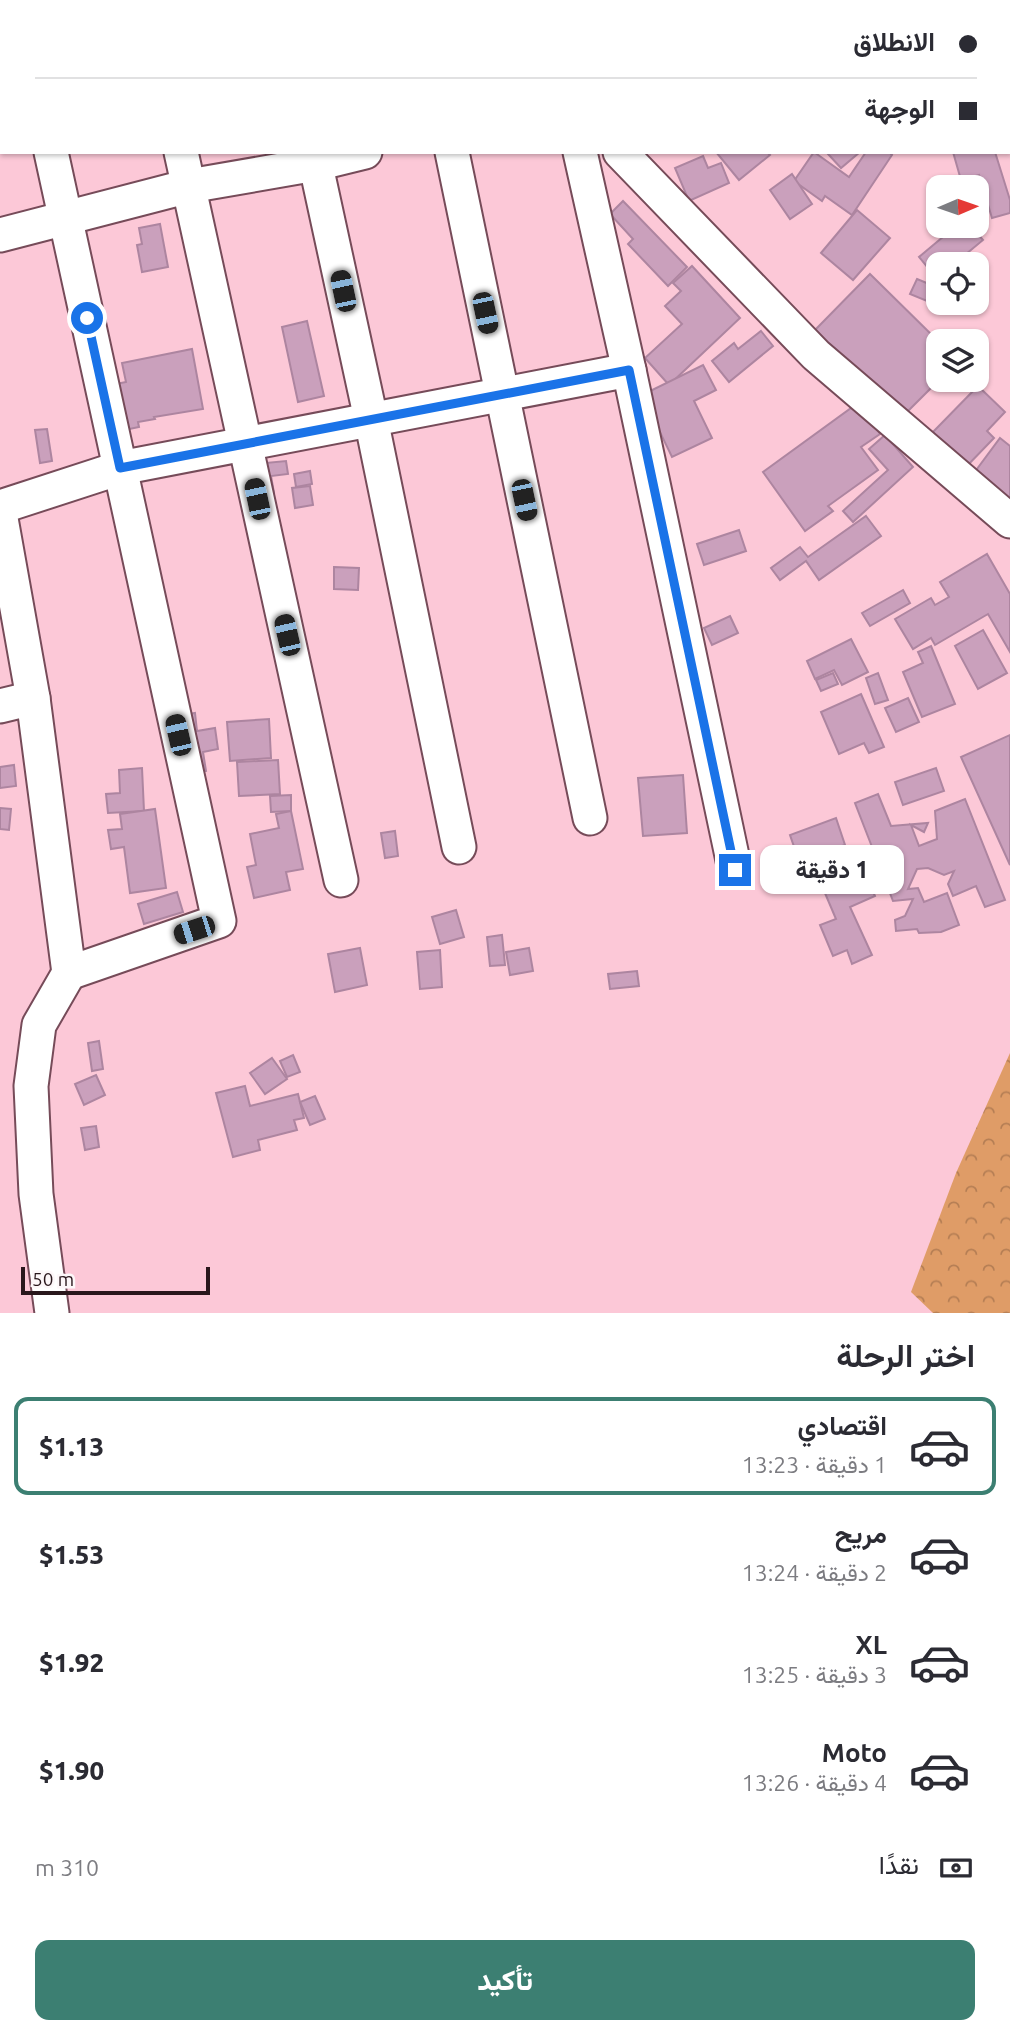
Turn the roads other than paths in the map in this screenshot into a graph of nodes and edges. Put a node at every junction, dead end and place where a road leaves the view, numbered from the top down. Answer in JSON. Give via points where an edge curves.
{"nodes":[{"id":1,"x":51,"y":154,"type":"edge"},
{"id":2,"x":181,"y":154,"type":"edge"},
{"id":3,"x":348,"y":154,"type":"edge"},
{"id":4,"x":452,"y":154,"type":"edge"},
{"id":5,"x":580,"y":154,"type":"edge"},
{"id":6,"x":622,"y":154,"type":"edge"},
{"id":7,"x":315,"y":158,"type":"edge"},
{"id":8,"x":189,"y":186,"type":"junction"},
{"id":9,"x":65,"y":218,"type":"junction"},
{"id":10,"x":0,"y":235,"type":"edge"},
{"id":11,"x":629,"y":370,"type":"junction"},
{"id":12,"x":502,"y":394,"type":"junction"},
{"id":13,"x":371,"y":419,"type":"junction"},
{"id":14,"x":245,"y":444,"type":"junction"},
{"id":15,"x":120,"y":468,"type":"junction"},
{"id":16,"x":0,"y":507,"type":"edge"},
{"id":17,"x":0,"y":513,"type":"edge"},
{"id":18,"x":1010,"y":521,"type":"edge"},
{"id":19,"x":33,"y":698,"type":"junction"},
{"id":20,"x":0,"y":706,"type":"edge"},
{"id":21,"x":590,"y":818,"type":"dead end"},
{"id":22,"x":459,"y":847,"type":"dead end"},
{"id":23,"x":735,"y":870,"type":"dead end"},
{"id":24,"x":341,"y":880,"type":"dead end"},
{"id":25,"x":69,"y":973,"type":"junction"},
{"id":26,"x":52,"y":1313,"type":"edge"}],
"edges":[{"from":1,"to":9,"type":"street"},
{"from":2,"to":8,"type":"street"},
{"from":3,"to":7,"type":"street"},
{"from":4,"to":12,"type":"street"},
{"from":5,"to":11,"type":"street"},
{"from":6,"to":18,"type":"street","via":[[816,355]]},
{"from":7,"to":8,"type":"street"},
{"from":7,"to":13,"type":"street"},
{"from":8,"to":9,"type":"street"},
{"from":8,"to":14,"type":"street"},
{"from":9,"to":10,"type":"street"},
{"from":9,"to":15,"type":"street"},
{"from":11,"to":12,"type":"street"},
{"from":11,"to":23,"type":"street"},
{"from":12,"to":13,"type":"street"},
{"from":12,"to":21,"type":"street"},
{"from":13,"to":14,"type":"street"},
{"from":13,"to":22,"type":"street"},
{"from":14,"to":15,"type":"street"},
{"from":14,"to":24,"type":"street"},
{"from":15,"to":16,"type":"street"},
{"from":15,"to":25,"type":"street","via":[[219,922]]},
{"from":17,"to":19,"type":"street"},
{"from":19,"to":20,"type":"street"},
{"from":19,"to":25,"type":"street"},
{"from":25,"to":26,"type":"street","via":[[39,1025],[31,1086],[36,1194]]}]}
